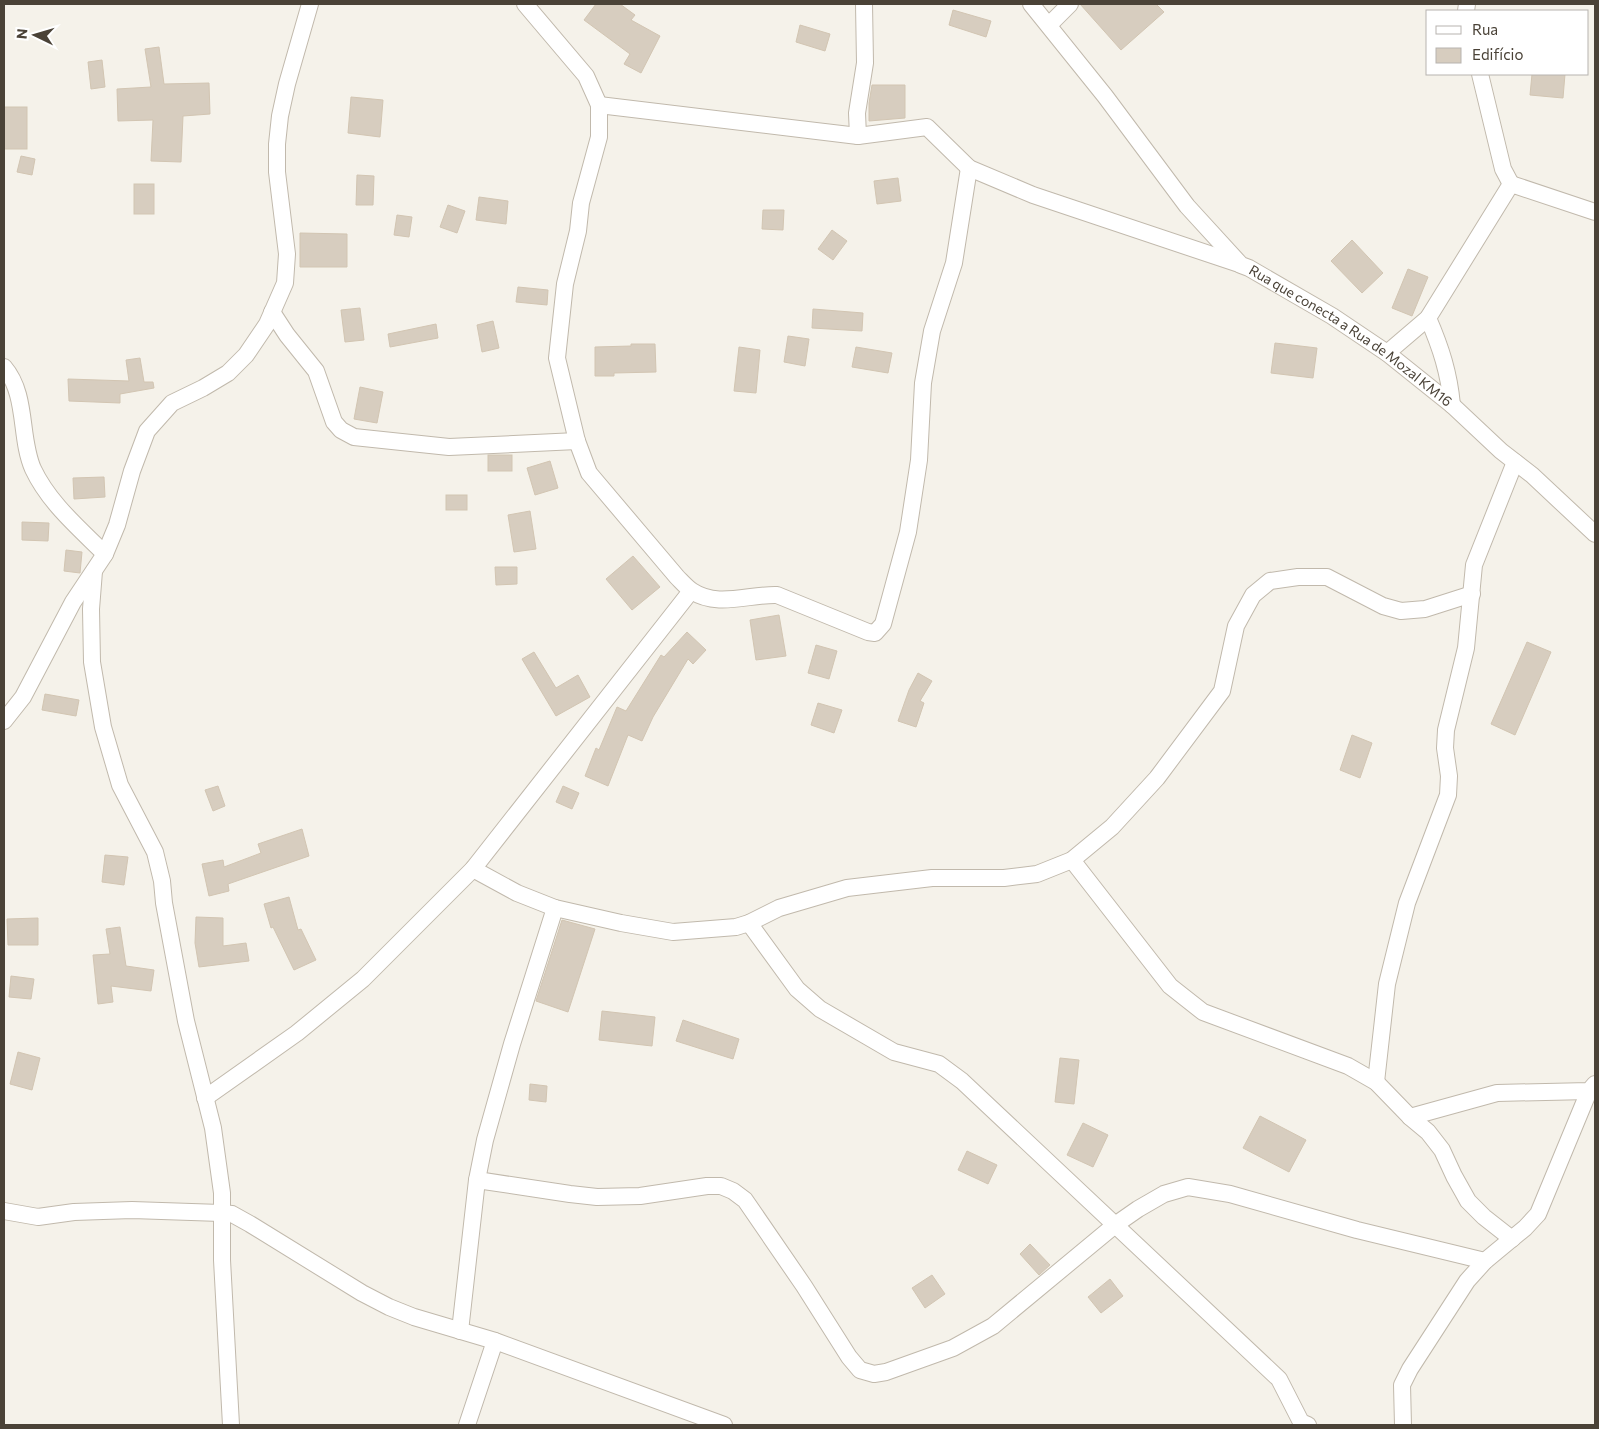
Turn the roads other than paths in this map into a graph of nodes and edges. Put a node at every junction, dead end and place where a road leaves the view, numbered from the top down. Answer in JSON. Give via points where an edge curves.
{"nodes":[{"id":1,"x":310,"y":4,"type":"edge"},
{"id":2,"x":525,"y":4,"type":"edge"},
{"id":3,"x":864,"y":4,"type":"edge"},
{"id":4,"x":1031,"y":4,"type":"edge"},
{"id":5,"x":1070,"y":4,"type":"edge"},
{"id":6,"x":1049,"y":25,"type":"junction"},
{"id":7,"x":1480,"y":75,"type":"edge"},
{"id":8,"x":599,"y":104,"type":"junction"},
{"id":9,"x":858,"y":136,"type":"junction"},
{"id":10,"x":969,"y":168,"type":"junction"},
{"id":11,"x":1511,"y":184,"type":"junction"},
{"id":12,"x":1595,"y":212,"type":"edge"},
{"id":13,"x":1241,"y":265,"type":"junction"},
{"id":14,"x":272,"y":312,"type":"junction"},
{"id":15,"x":1428,"y":318,"type":"junction"},
{"id":16,"x":1387,"y":354,"type":"junction"},
{"id":17,"x":4,"y":367,"type":"edge"},
{"id":18,"x":1452,"y":406,"type":"junction"},
{"id":19,"x":577,"y":441,"type":"junction"},
{"id":20,"x":1516,"y":462,"type":"junction"},
{"id":21,"x":1595,"y":534,"type":"edge"},
{"id":22,"x":105,"y":554,"type":"junction"},
{"id":23,"x":94,"y":571,"type":"junction"},
{"id":24,"x":691,"y":591,"type":"junction"},
{"id":25,"x":1472,"y":594,"type":"junction"},
{"id":26,"x":4,"y":720,"type":"edge"},
{"id":27,"x":1072,"y":860,"type":"junction"},
{"id":28,"x":473,"y":869,"type":"junction"},
{"id":29,"x":555,"y":908,"type":"junction"},
{"id":30,"x":749,"y":923,"type":"junction"},
{"id":31,"x":1376,"y":1082,"type":"junction"},
{"id":32,"x":1592,"y":1087,"type":"edge"},
{"id":33,"x":205,"y":1098,"type":"junction"},
{"id":34,"x":1410,"y":1117,"type":"junction"},
{"id":35,"x":477,"y":1180,"type":"junction"},
{"id":36,"x":4,"y":1211,"type":"edge"},
{"id":37,"x":221,"y":1213,"type":"junction"},
{"id":38,"x":1115,"y":1225,"type":"junction"},
{"id":39,"x":1512,"y":1239,"type":"junction"},
{"id":40,"x":1485,"y":1262,"type":"junction"},
{"id":41,"x":460,"y":1331,"type":"junction"},
{"id":42,"x":495,"y":1341,"type":"junction"},
{"id":43,"x":230,"y":1425,"type":"edge"},
{"id":44,"x":467,"y":1425,"type":"edge"},
{"id":45,"x":724,"y":1425,"type":"edge"},
{"id":46,"x":1308,"y":1425,"type":"edge"},
{"id":47,"x":1403,"y":1425,"type":"edge"}],
"edges":[{"from":1,"to":14,"type":"street","via":[[287,84],[276,144],[287,254],[285,283]]},
{"from":2,"to":8,"type":"street","via":[[586,76]]},
{"from":3,"to":9,"type":"street","via":[[865,63],[857,113]]},
{"from":4,"to":6,"type":"street","name":"Rua que conecta a Rua de Mozal KM16"},
{"from":5,"to":6,"type":"street"},
{"from":6,"to":13,"type":"street","name":"Rua que conecta a Rua de Mozal KM16","via":[[1187,206]]},
{"from":7,"to":11,"type":"street","via":[[1502,169]]},
{"from":8,"to":9,"type":"street"},
{"from":8,"to":19,"type":"street","via":[[599,137],[581,203],[565,284],[558,358]]},
{"from":9,"to":10,"type":"street","via":[[927,127]]},
{"from":10,"to":13,"type":"street","via":[[1033,195]]},
{"from":10,"to":24,"type":"street","via":[[954,263],[930,340],[923,383],[919,460],[908,532],[883,624],[875,632],[868,632],[777,595],[721,600]]},
{"from":11,"to":12,"type":"street"},
{"from":11,"to":15,"type":"street"},
{"from":13,"to":16,"type":"street","name":"Rua que conecta a Rua de Mozal KM16","via":[[1332,316]]},
{"from":14,"to":19,"type":"street","via":[[316,371],[334,422],[354,437],[449,447]]},
{"from":14,"to":22,"type":"street","via":[[246,355],[228,373],[172,403],[147,431]]},
{"from":15,"to":16,"type":"street"},
{"from":15,"to":18,"type":"street","via":[[1450,380]]},
{"from":16,"to":18,"type":"street","name":"Rua que conecta a Rua de Mozal KM16"},
{"from":17,"to":22,"type":"street","via":[[16,387],[33,468],[68,518]]},
{"from":18,"to":20,"type":"street","name":"Rua que conecta a Rua de Mozal KM16"},
{"from":19,"to":24,"type":"street","via":[[589,473]]},
{"from":20,"to":21,"type":"street","name":"Rua que conecta a Rua de Mozal KM16"},
{"from":20,"to":25,"type":"street","via":[[1474,565]]},
{"from":22,"to":23,"type":"street"},
{"from":23,"to":26,"type":"street","via":[[73,602],[23,697]]},
{"from":23,"to":33,"type":"street","via":[[92,662],[103,727],[120,785],[155,852],[186,1020]]},
{"from":24,"to":28,"type":"street"},
{"from":25,"to":27,"type":"street","via":[[1424,609],[1401,611],[1383,606],[1326,577],[1270,581],[1253,595],[1236,626],[1222,691],[1157,778],[1112,827]]},
{"from":25,"to":31,"type":"street","via":[[1466,648],[1446,730],[1448,795],[1407,903],[1387,984]]},
{"from":27,"to":30,"type":"street","via":[[1037,874],[1004,878],[932,878],[848,888],[779,908]]},
{"from":27,"to":31,"type":"street","via":[[1170,986],[1203,1012],[1348,1066]]},
{"from":28,"to":29,"type":"street","via":[[517,893]]},
{"from":28,"to":33,"type":"street","via":[[363,979],[297,1033]]},
{"from":29,"to":30,"type":"street","via":[[673,932]]},
{"from":29,"to":35,"type":"street","via":[[512,1044]]},
{"from":30,"to":38,"type":"street","via":[[797,989],[820,1009],[894,1052],[939,1064]]},
{"from":31,"to":34,"type":"street"},
{"from":32,"to":34,"type":"street","via":[[1497,1093]]},
{"from":32,"to":39,"type":"street","via":[[1538,1214]]},
{"from":33,"to":37,"type":"street","via":[[213,1128],[222,1193]]},
{"from":34,"to":39,"type":"street","via":[[1442,1150],[1468,1201]]},
{"from":35,"to":38,"type":"street","via":[[597,1197],[640,1196],[707,1186],[721,1186],[733,1191],[746,1200],[849,1358],[860,1370],[874,1374],[953,1348],[993,1326]]},
{"from":35,"to":41,"type":"street"},
{"from":36,"to":37,"type":"street","via":[[38,1217],[132,1210]]},
{"from":37,"to":41,"type":"street","via":[[232,1214],[250,1224],[389,1307]]},
{"from":37,"to":43,"type":"street"},
{"from":38,"to":40,"type":"street","via":[[1164,1194],[1188,1187],[1230,1194]]},
{"from":38,"to":46,"type":"street","via":[[1279,1379],[1301,1422]]},
{"from":39,"to":40,"type":"street"},
{"from":40,"to":47,"type":"street","via":[[1467,1281],[1410,1368],[1402,1385]]},
{"from":41,"to":42,"type":"street"},
{"from":42,"to":44,"type":"street"},
{"from":42,"to":45,"type":"street"}]}
